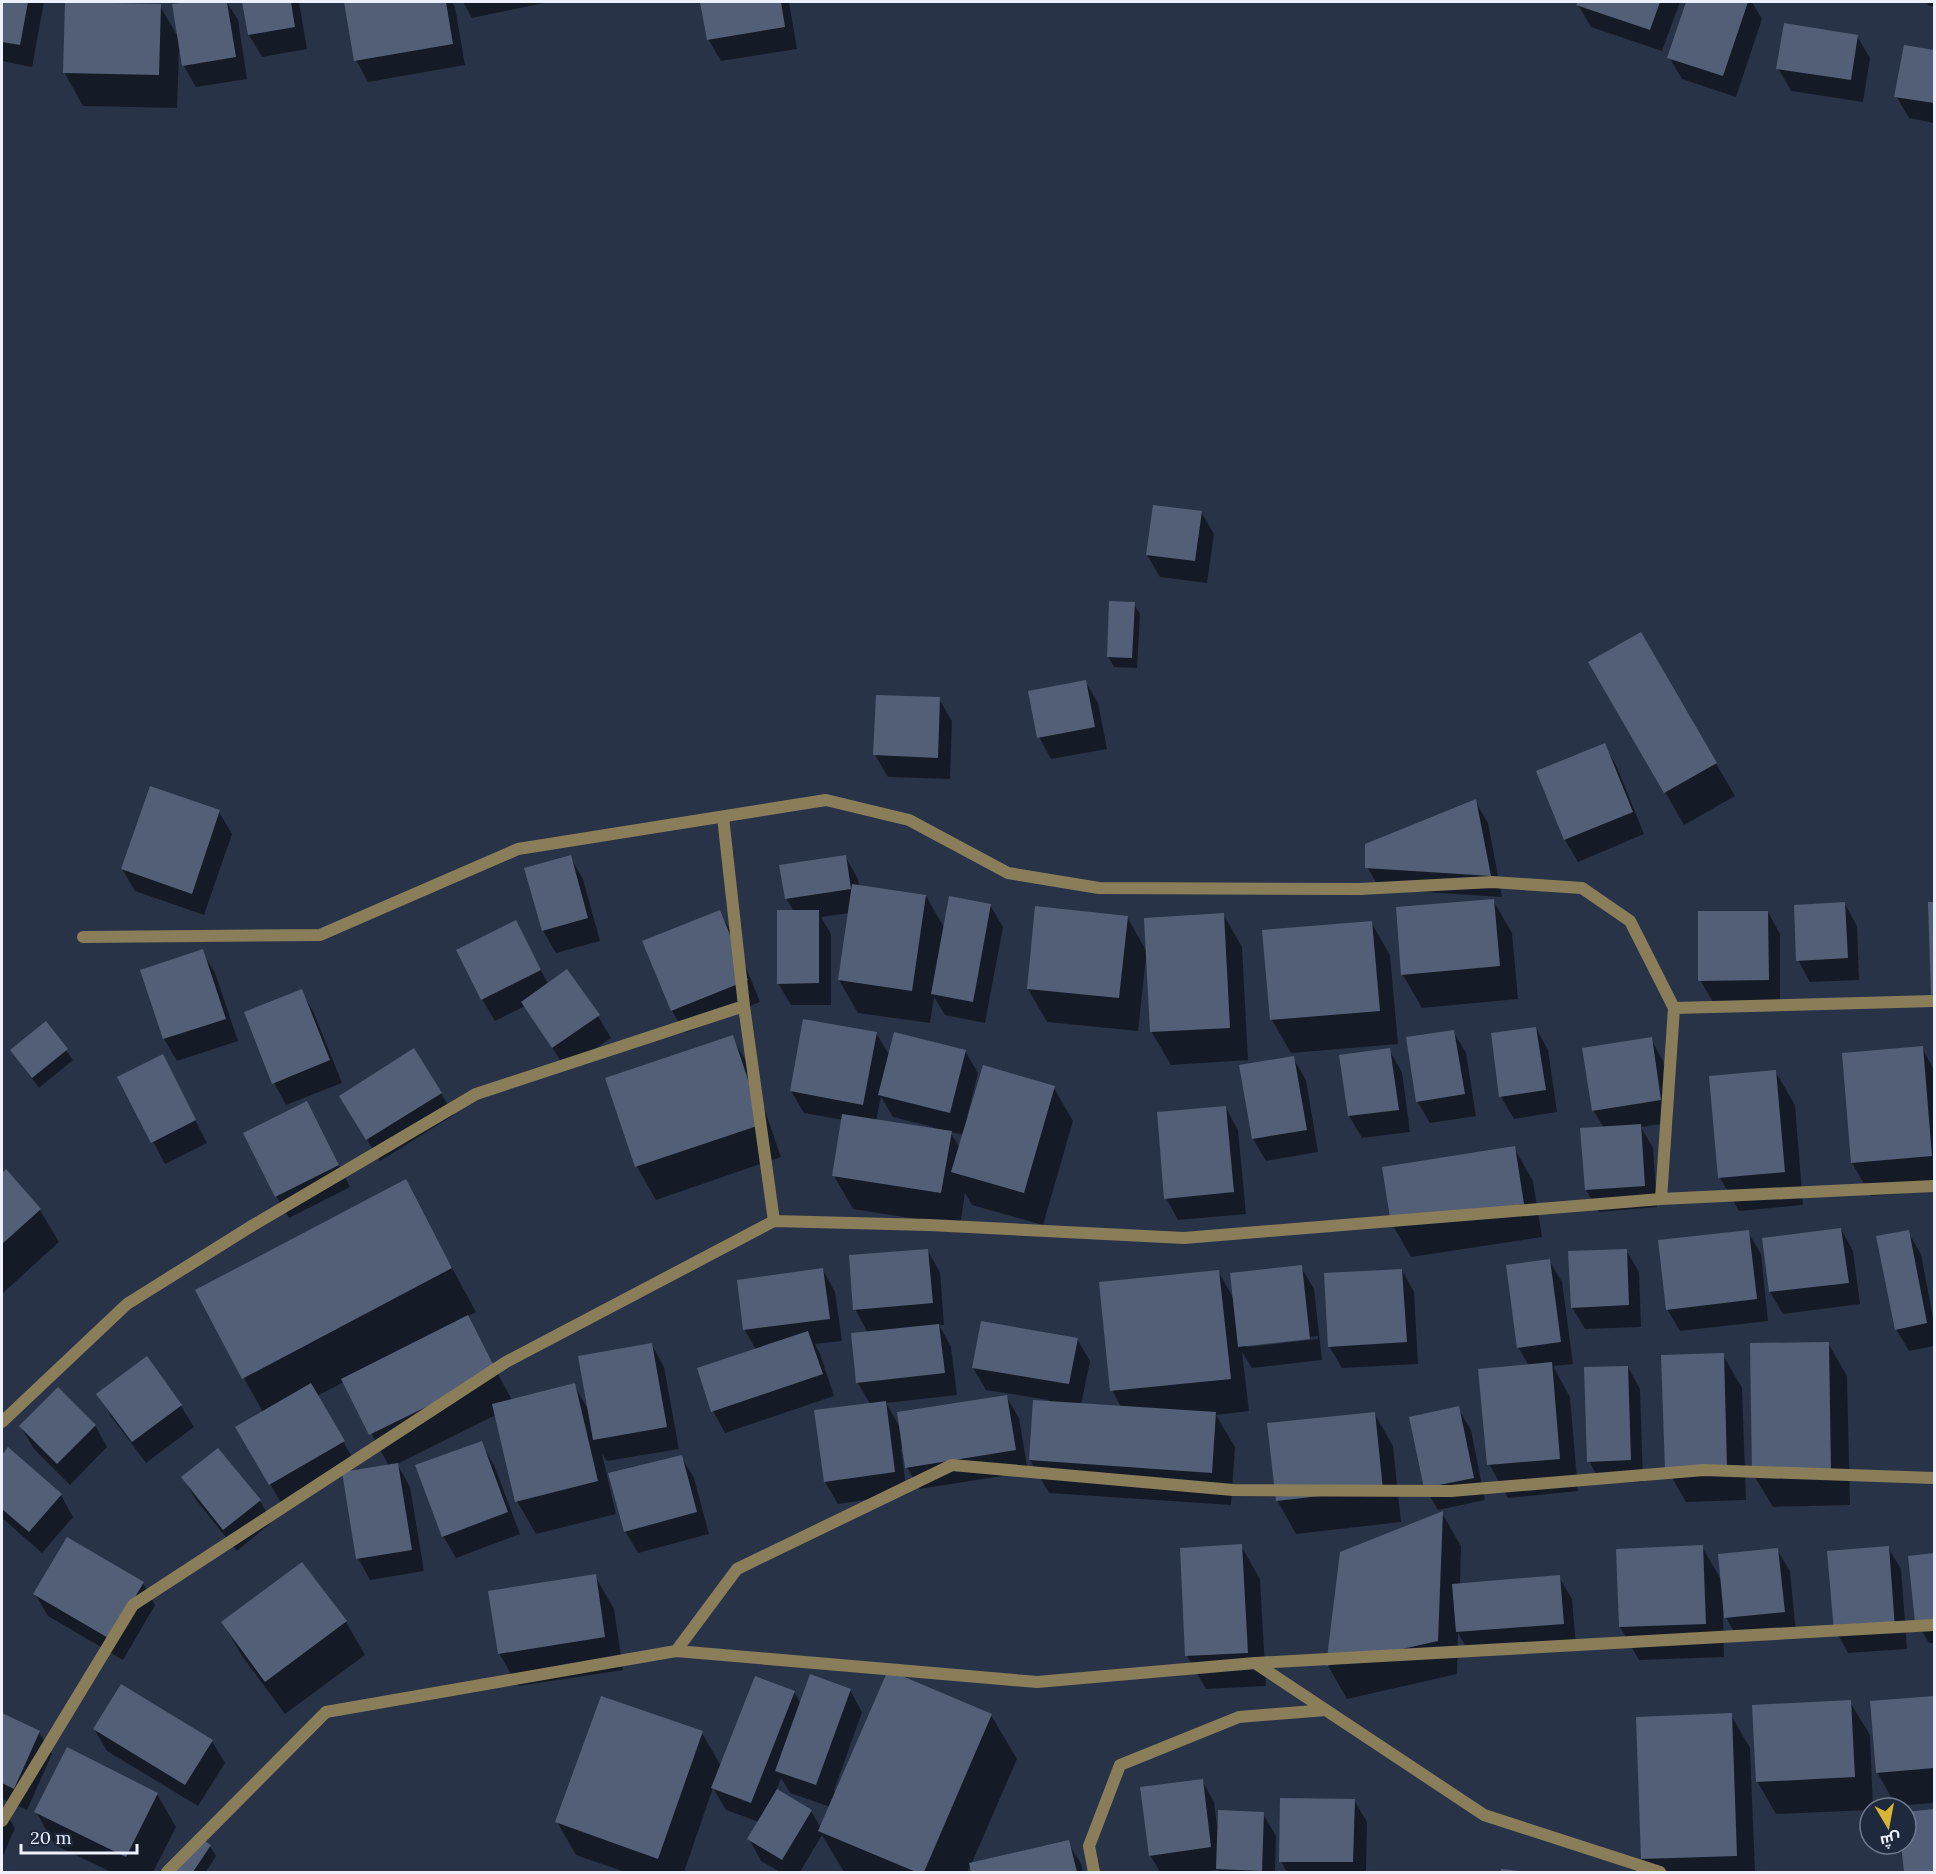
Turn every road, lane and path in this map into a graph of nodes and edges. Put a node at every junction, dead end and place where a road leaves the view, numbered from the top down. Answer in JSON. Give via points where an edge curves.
{"nodes":[{"id":1,"x":723,"y":817,"type":"junction"},
{"id":2,"x":83,"y":938,"type":"dead end"},
{"id":3,"x":1935,"y":1001,"type":"edge"},
{"id":4,"x":744,"y":1006,"type":"junction"},
{"id":5,"x":1674,"y":1008,"type":"junction"},
{"id":6,"x":1935,"y":1186,"type":"edge"},
{"id":7,"x":1661,"y":1199,"type":"junction"},
{"id":8,"x":774,"y":1221,"type":"junction"},
{"id":9,"x":2,"y":1422,"type":"edge"},
{"id":10,"x":1935,"y":1478,"type":"edge"},
{"id":11,"x":1935,"y":1625,"type":"edge"},
{"id":12,"x":676,"y":1651,"type":"junction"},
{"id":13,"x":1256,"y":1663,"type":"junction"},
{"id":14,"x":1326,"y":1710,"type":"junction"},
{"id":15,"x":2,"y":1821,"type":"edge"},
{"id":16,"x":167,"y":1872,"type":"edge"},
{"id":17,"x":1094,"y":1872,"type":"edge"},
{"id":18,"x":1660,"y":1872,"type":"edge"}],
"edges":[{"from":1,"to":2,"type":"street","via":[[518,849],[320,935]]},
{"from":1,"to":4,"type":"street"},
{"from":1,"to":5,"type":"street","via":[[826,800],[909,820],[1008,873],[1099,888],[1360,889],[1492,882],[1582,888],[1630,921]]},
{"from":3,"to":5,"type":"street"},
{"from":4,"to":8,"type":"street"},
{"from":4,"to":9,"type":"street","via":[[476,1094],[127,1304]]},
{"from":5,"to":7,"type":"street"},
{"from":6,"to":7,"type":"street"},
{"from":7,"to":8,"type":"street","via":[[1184,1238]]},
{"from":8,"to":15,"type":"street","via":[[506,1362],[133,1605]]},
{"from":10,"to":12,"type":"street","via":[[1704,1470],[1450,1491],[1233,1490],[952,1465],[736,1569]]},
{"from":11,"to":13,"type":"street"},
{"from":12,"to":13,"type":"street","via":[[1037,1682]]},
{"from":12,"to":16,"type":"street","via":[[326,1712]]},
{"from":13,"to":14,"type":"street"},
{"from":14,"to":17,"type":"street","via":[[1239,1717],[1120,1766],[1089,1845]]},
{"from":14,"to":18,"type":"street","via":[[1484,1815]]}]}
